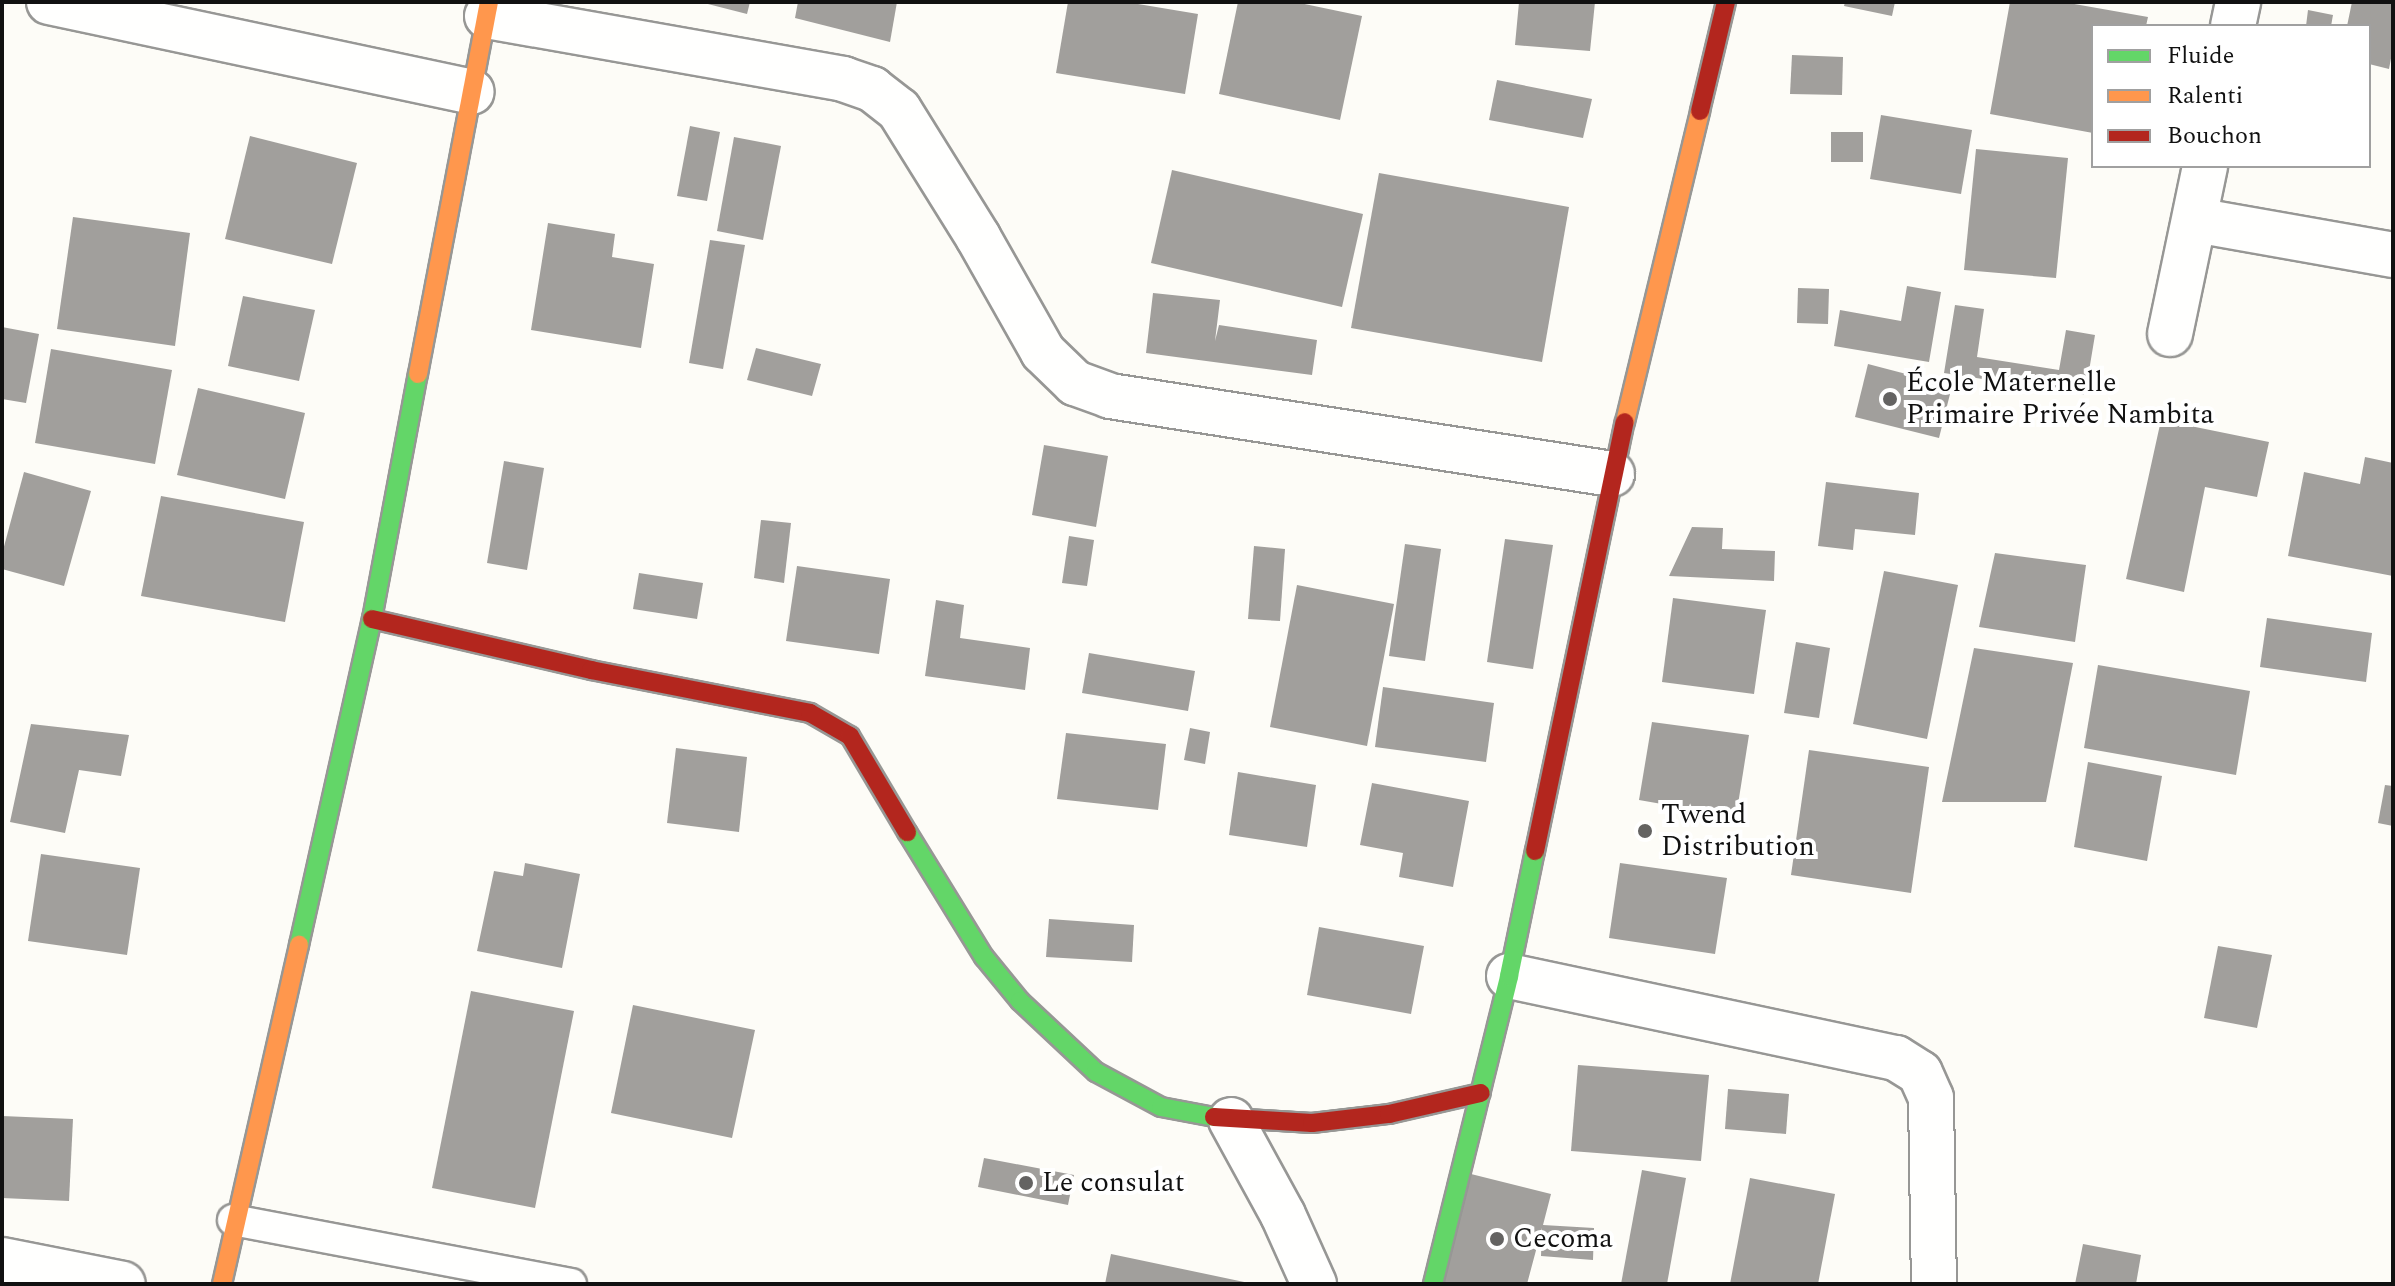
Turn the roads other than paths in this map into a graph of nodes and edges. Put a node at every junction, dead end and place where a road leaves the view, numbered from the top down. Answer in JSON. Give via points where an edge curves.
{"nodes":[{"id":1,"x":49,"y":2,"type":"edge"},
{"id":2,"x":1726,"y":2,"type":"edge"},
{"id":3,"x":2238,"y":2,"type":"edge"},
{"id":4,"x":488,"y":9,"type":"edge"},
{"id":5,"x":2233,"y":24,"type":"edge"},
{"id":6,"x":472,"y":92,"type":"junction"},
{"id":7,"x":2205,"y":168,"type":"edge"},
{"id":8,"x":2195,"y":220,"type":"junction"},
{"id":9,"x":2393,"y":255,"type":"edge"},
{"id":10,"x":2170,"y":334,"type":"dead end"},
{"id":11,"x":1612,"y":474,"type":"junction"},
{"id":12,"x":372,"y":619,"type":"junction"},
{"id":13,"x":1509,"y":976,"type":"junction"},
{"id":14,"x":1481,"y":1093,"type":"junction"},
{"id":15,"x":1231,"y":1120,"type":"junction"},
{"id":16,"x":233,"y":1220,"type":"junction"},
{"id":17,"x":2,"y":1260,"type":"edge"},
{"id":18,"x":123,"y":1284,"type":"edge"},
{"id":19,"x":222,"y":1284,"type":"edge"},
{"id":20,"x":571,"y":1284,"type":"edge"},
{"id":21,"x":1314,"y":1284,"type":"edge"},
{"id":22,"x":1433,"y":1284,"type":"edge"},
{"id":23,"x":1934,"y":1284,"type":"edge"}],
"edges":[{"from":1,"to":6,"type":"street"},
{"from":2,"to":11,"type":"street"},
{"from":3,"to":5,"type":"street"},
{"from":4,"to":6,"type":"street"},
{"from":4,"to":11,"type":"street","via":[[872,89],[899,110],[1043,352],[1075,383],[1110,396]]},
{"from":6,"to":12,"type":"street"},
{"from":7,"to":8,"type":"street"},
{"from":8,"to":9,"type":"street"},
{"from":8,"to":10,"type":"street"},
{"from":11,"to":13,"type":"street"},
{"from":12,"to":15,"type":"street","via":[[810,713],[850,736],[984,957],[1020,1001],[1096,1072],[1161,1107]]},
{"from":12,"to":16,"type":"street"},
{"from":13,"to":14,"type":"street"},
{"from":13,"to":23,"type":"street","via":[[1896,1058],[1920,1073],[1931,1098]]},
{"from":14,"to":15,"type":"street","via":[[1389,1114],[1312,1123]]},
{"from":14,"to":22,"type":"street"},
{"from":15,"to":21,"type":"street"},
{"from":16,"to":19,"type":"street"},
{"from":16,"to":20,"type":"lane"},
{"from":17,"to":18,"type":"street"}]}
